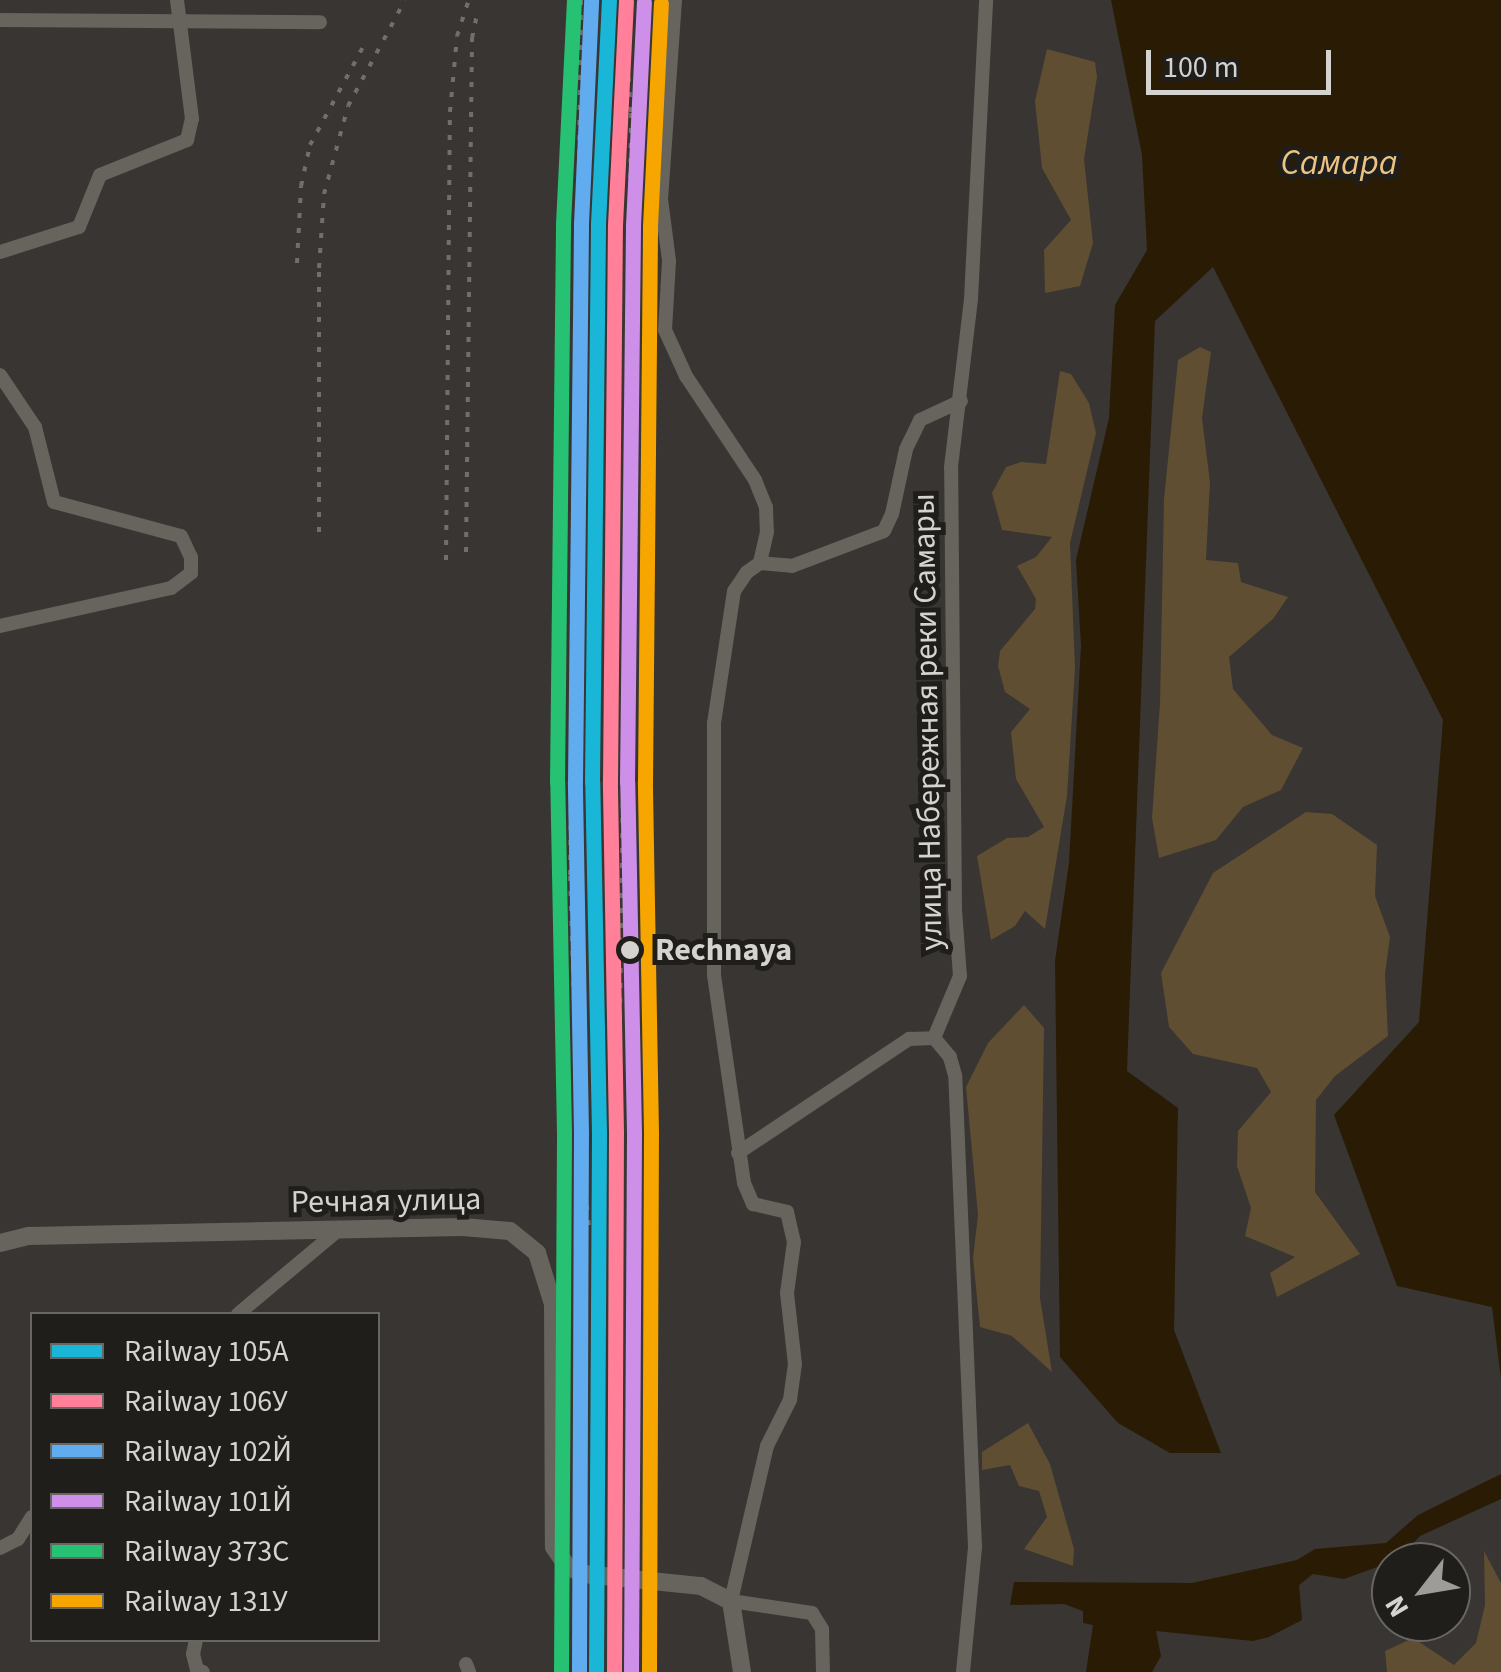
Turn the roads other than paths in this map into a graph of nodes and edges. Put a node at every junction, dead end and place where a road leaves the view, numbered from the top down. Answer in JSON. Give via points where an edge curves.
{"nodes":[{"id":1,"x":177,"y":0,"type":"edge"},
{"id":2,"x":675,"y":0,"type":"edge"},
{"id":3,"x":986,"y":0,"type":"edge"},
{"id":4,"x":0,"y":20,"type":"edge"},
{"id":5,"x":177,"y":20,"type":"junction"},
{"id":6,"x":320,"y":22,"type":"dead end"},
{"id":7,"x":0,"y":252,"type":"edge"},
{"id":8,"x":0,"y":375,"type":"edge"},
{"id":9,"x":960,"y":401,"type":"junction"},
{"id":10,"x":760,"y":564,"type":"junction"},
{"id":11,"x":0,"y":626,"type":"edge"},
{"id":12,"x":934,"y":1038,"type":"junction"},
{"id":13,"x":738,"y":1153,"type":"junction"},
{"id":14,"x":336,"y":1232,"type":"junction"},
{"id":15,"x":0,"y":1243,"type":"edge"},
{"id":16,"x":240,"y":1312,"type":"edge"},
{"id":17,"x":30,"y":1520,"type":"edge"},
{"id":18,"x":0,"y":1548,"type":"edge"},
{"id":19,"x":731,"y":1601,"type":"junction"},
{"id":20,"x":196,"y":1642,"type":"edge"},
{"id":21,"x":203,"y":1672,"type":"edge"},
{"id":22,"x":742,"y":1672,"type":"edge"},
{"id":23,"x":823,"y":1672,"type":"edge"},
{"id":24,"x":963,"y":1672,"type":"edge"}],
"edges":[{"from":1,"to":5,"type":"street"},
{"from":2,"to":10,"type":"street","via":[[661,199],[668,261],[665,330],[766,507]]},
{"from":3,"to":9,"type":"street","name":"улица Набережная реки Самары"},
{"from":4,"to":5,"type":"street"},
{"from":5,"to":6,"type":"street"},
{"from":5,"to":7,"type":"street","via":[[192,118],[187,140],[100,175],[79,227]]},
{"from":8,"to":11,"type":"street","via":[[35,427],[54,502],[181,536],[191,557],[190,573],[171,588]]},
{"from":9,"to":10,"type":"street","via":[[920,420],[884,531],[792,566]]},
{"from":9,"to":12,"type":"street","name":"улица Набережная реки Самары","via":[[951,467],[960,976]]},
{"from":10,"to":13,"type":"street","via":[[734,591],[714,722],[714,974]]},
{"from":12,"to":13,"type":"street","via":[[910,1039]]},
{"from":12,"to":24,"type":"street","via":[[950,1056],[955,1075],[975,1548]]},
{"from":13,"to":19,"type":"street","via":[[754,1204],[787,1212],[794,1242],[788,1293],[795,1364],[790,1400],[767,1446]]},
{"from":14,"to":15,"type":"street","name":"Речная улица","via":[[30,1236]]},
{"from":14,"to":16,"type":"street"},
{"from":14,"to":19,"type":"street","name":"Речная улица","via":[[510,1230],[537,1253],[552,1304],[554,1547],[568,1566],[593,1575],[701,1586]]},
{"from":17,"to":18,"type":"street","via":[[18,1539]]},
{"from":19,"to":22,"type":"street"},
{"from":19,"to":23,"type":"street","via":[[812,1614],[822,1629]]},
{"from":20,"to":21,"type":"street","via":[[193,1654]]}]}
